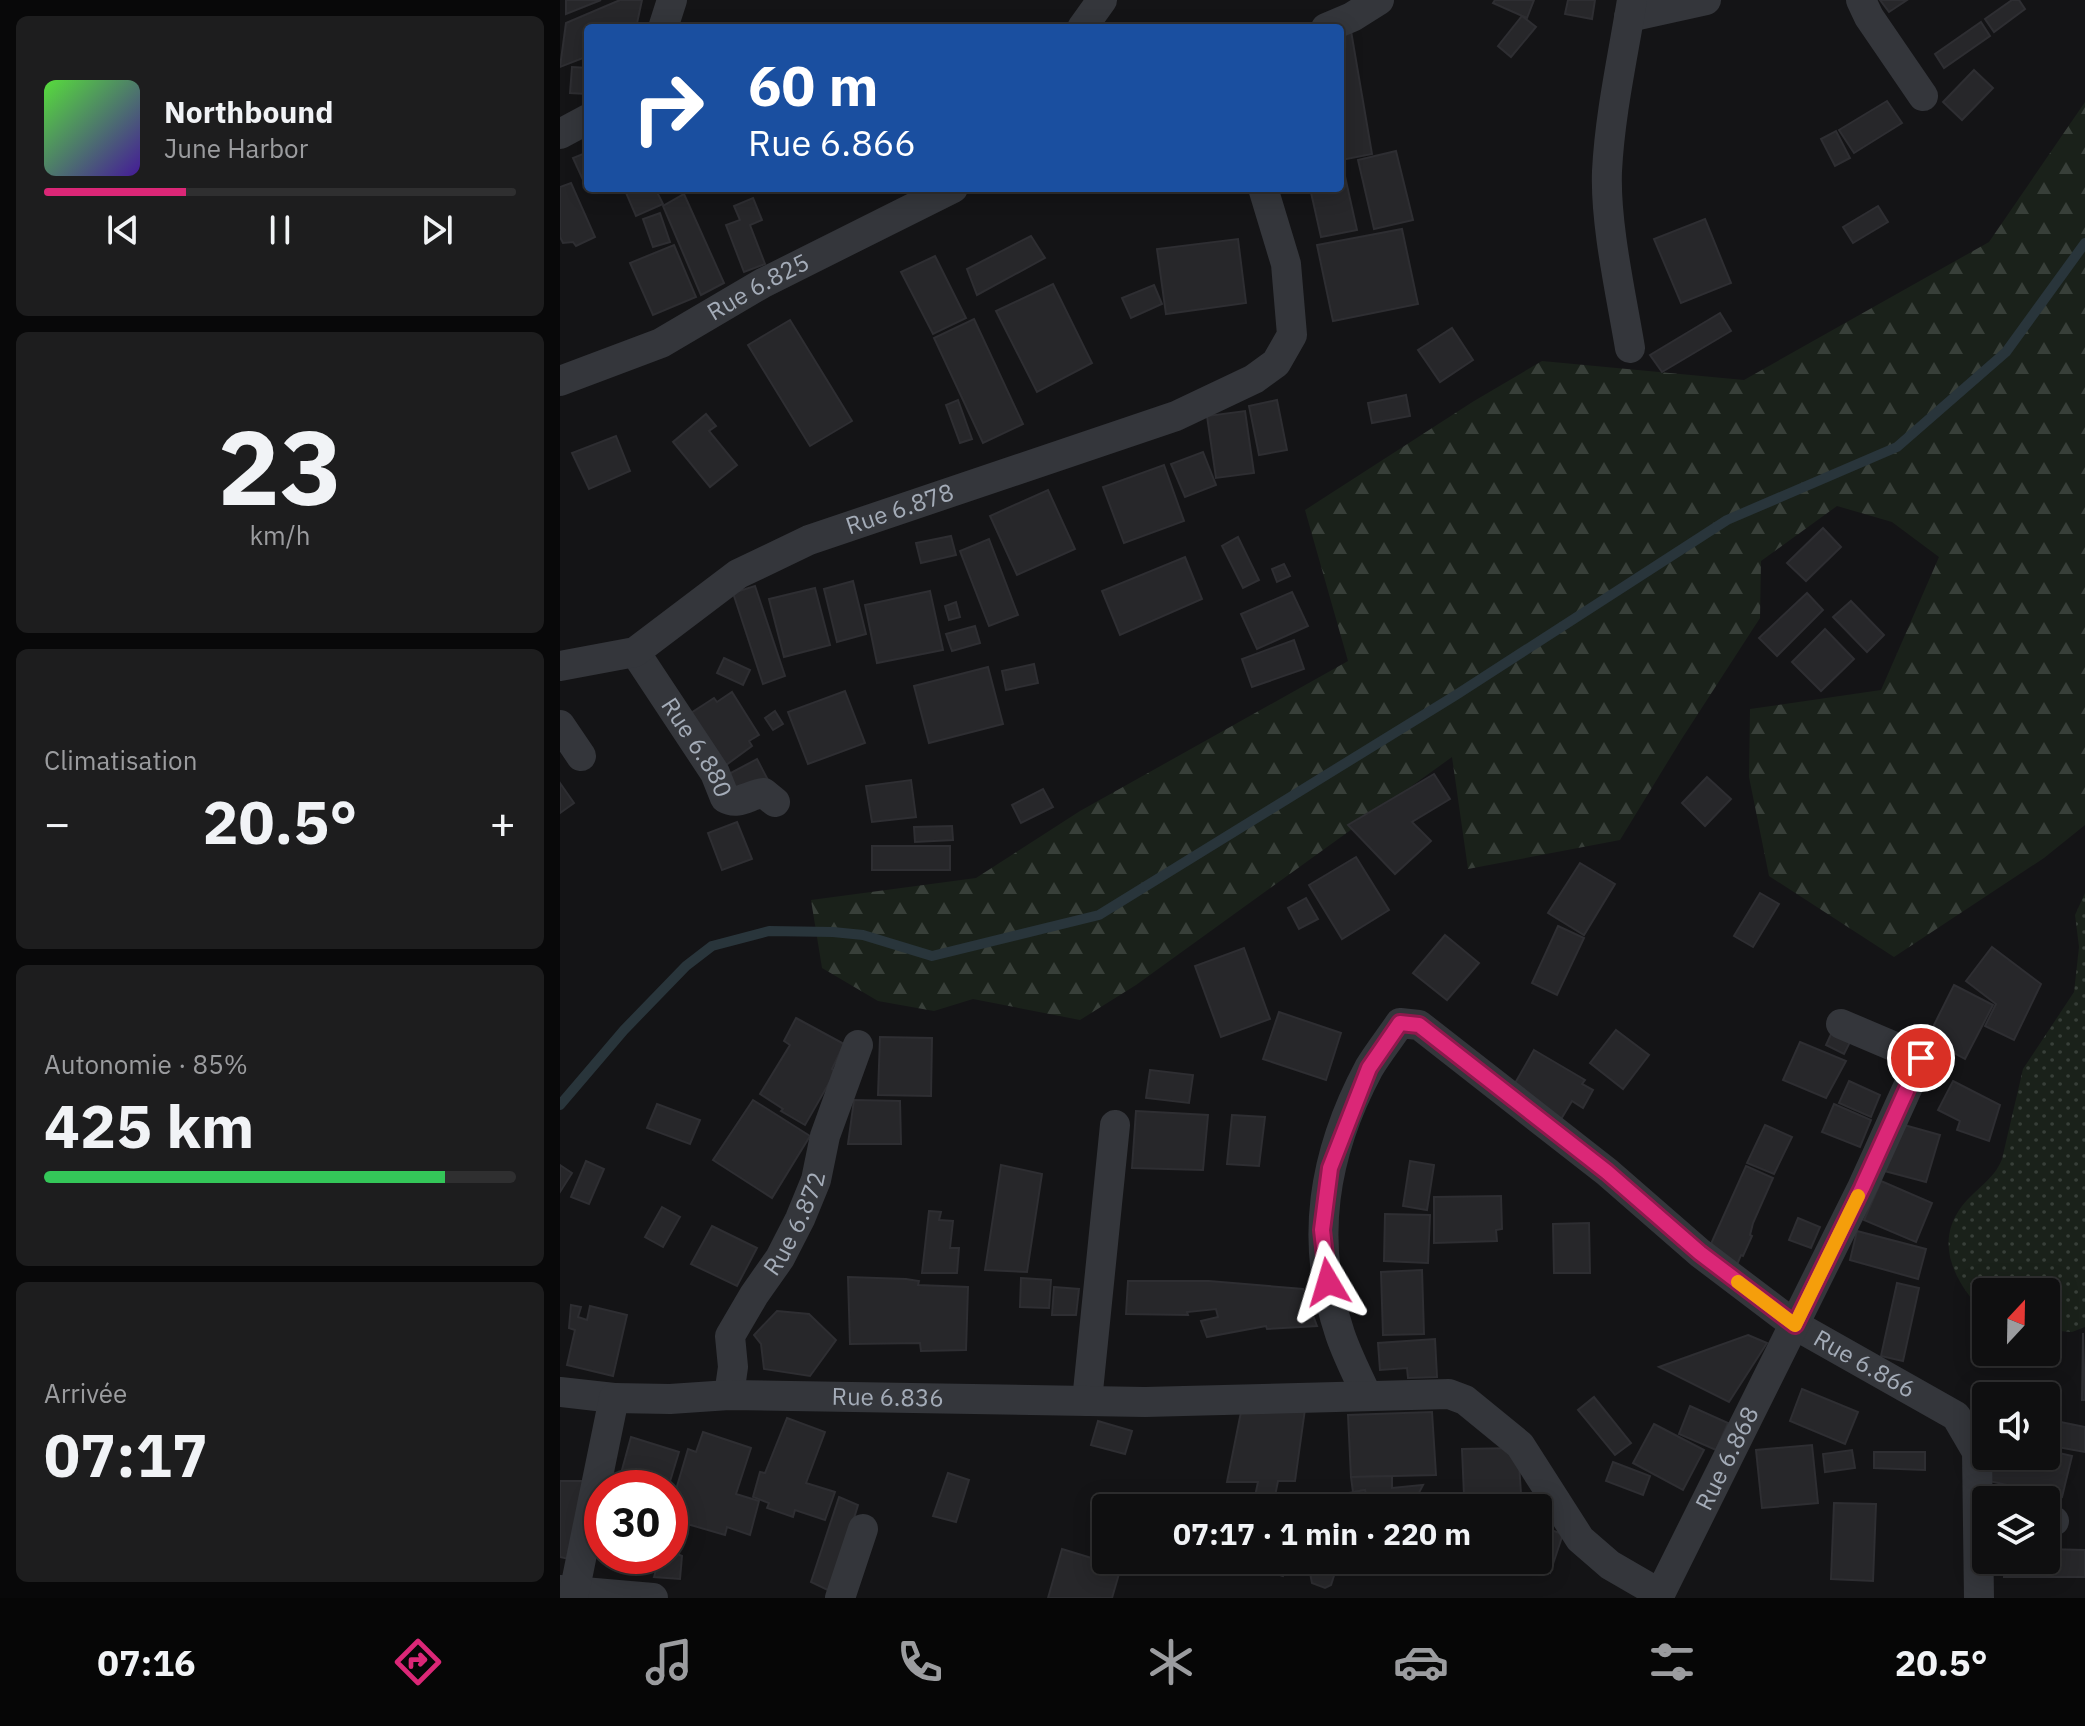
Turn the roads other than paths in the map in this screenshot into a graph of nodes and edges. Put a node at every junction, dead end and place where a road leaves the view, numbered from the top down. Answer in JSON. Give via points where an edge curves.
{"nodes":[{"id":1,"x":672,"y":0,"type":"edge"},
{"id":2,"x":1102,"y":0,"type":"edge"},
{"id":3,"x":1379,"y":0,"type":"edge"},
{"id":4,"x":1706,"y":0,"type":"edge"},
{"id":5,"x":1861,"y":0,"type":"edge"},
{"id":6,"x":1630,"y":9,"type":"edge"},
{"id":7,"x":664,"y":24,"type":"edge"},
{"id":8,"x":1085,"y":24,"type":"edge"},
{"id":9,"x":1335,"y":24,"type":"edge"},
{"id":10,"x":1923,"y":96,"type":"dead end"},
{"id":11,"x":584,"y":121,"type":"edge"},
{"id":12,"x":560,"y":134,"type":"edge"},
{"id":13,"x":945,"y":192,"type":"edge"},
{"id":14,"x":1264,"y":192,"type":"edge"},
{"id":15,"x":1630,"y":348,"type":"dead end"},
{"id":16,"x":560,"y":381,"type":"edge"},
{"id":17,"x":635,"y":652,"type":"junction"},
{"id":18,"x":560,"y":666,"type":"edge"},
{"id":19,"x":560,"y":725,"type":"edge"},
{"id":20,"x":581,"y":756,"type":"dead end"},
{"id":21,"x":775,"y":802,"type":"dead end"},
{"id":22,"x":1841,"y":1024,"type":"dead end"},
{"id":23,"x":858,"y":1045,"type":"dead end"},
{"id":24,"x":1115,"y":1125,"type":"dead end"},
{"id":25,"x":1795,"y":1325,"type":"junction"},
{"id":26,"x":560,"y":1392,"type":"edge"},
{"id":27,"x":729,"y":1395,"type":"junction"},
{"id":28,"x":1367,"y":1396,"type":"junction"},
{"id":29,"x":614,"y":1398,"type":"junction"},
{"id":30,"x":1087,"y":1401,"type":"junction"},
{"id":31,"x":1980,"y":1486,"type":"edge"},
{"id":32,"x":863,"y":1529,"type":"dead end"},
{"id":33,"x":1980,"y":1574,"type":"edge"},
{"id":34,"x":569,"y":1593,"type":"edge"},
{"id":35,"x":1662,"y":1597,"type":"edge"},
{"id":36,"x":653,"y":1598,"type":"edge"},
{"id":37,"x":840,"y":1598,"type":"edge"},
{"id":38,"x":1979,"y":1598,"type":"edge"}],
"edges":[{"from":1,"to":7,"type":"street"},
{"from":2,"to":8,"type":"street"},
{"from":3,"to":9,"type":"street"},
{"from":4,"to":6,"type":"street"},
{"from":5,"to":10,"type":"street"},
{"from":6,"to":15,"type":"street","via":[[1607,173]]},
{"from":11,"to":12,"type":"street"},
{"from":13,"to":16,"type":"street","name":"Rue 6.825","via":[[763,283],[661,343]]},
{"from":14,"to":17,"type":"street","name":"Rue 6.878","via":[[1286,264],[1292,335],[1276,363],[1176,416],[809,540],[738,574]]},
{"from":17,"to":18,"type":"street","name":"Rue 6.878"},
{"from":17,"to":21,"type":"street","name":"Rue 6.880","via":[[715,773],[725,798],[741,801],[764,793]]},
{"from":19,"to":20,"type":"street"},
{"from":22,"to":25,"type":"street","name":"Rue 6.868","via":[[1921,1058]]},
{"from":23,"to":27,"type":"street","name":"Rue 6.872","via":[[800,1219],[730,1336]]},
{"from":24,"to":30,"type":"street"},
{"from":25,"to":28,"type":"street","name":"Rue 6.866","via":[[1419,1025],[1400,1023],[1369,1068],[1348,1117],[1323,1205],[1323,1243],[1340,1334]]},
{"from":25,"to":31,"type":"street","name":"Rue 6.866","via":[[1956,1416],[1977,1452]]},
{"from":25,"to":35,"type":"street","name":"Rue 6.868"},
{"from":26,"to":29,"type":"street","name":"Rue 6.836"},
{"from":27,"to":29,"type":"street","name":"Rue 6.836"},
{"from":27,"to":30,"type":"street","name":"Rue 6.836"},
{"from":28,"to":30,"type":"street","name":"Rue 6.836"},
{"from":28,"to":35,"type":"street","name":"Rue 6.868","via":[[1449,1394],[1465,1400],[1520,1445],[1580,1539]]},
{"from":29,"to":34,"type":"street"},
{"from":32,"to":37,"type":"street"},
{"from":33,"to":38,"type":"street","name":"Rue 6.866"},
{"from":34,"to":36,"type":"street"}]}
